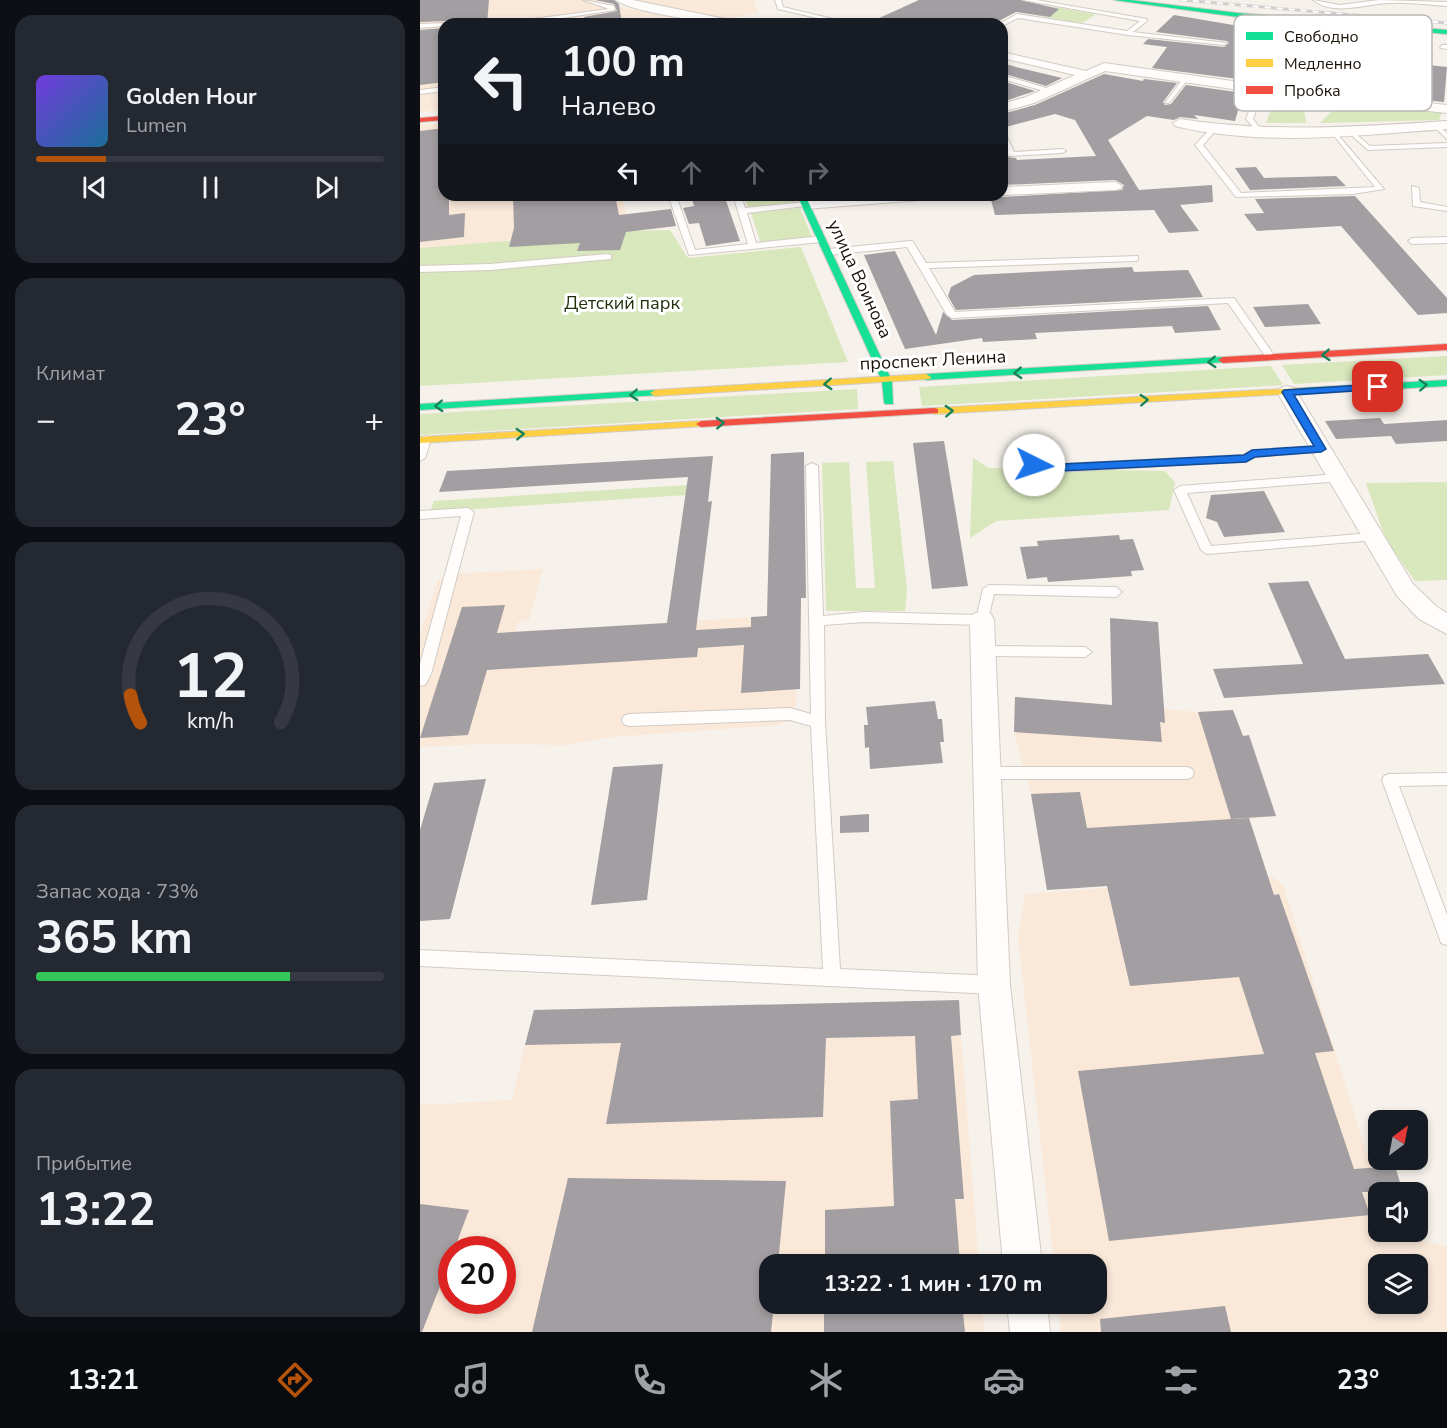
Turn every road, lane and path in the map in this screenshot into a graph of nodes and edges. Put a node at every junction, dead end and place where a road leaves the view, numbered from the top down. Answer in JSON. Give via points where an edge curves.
{"nodes":[{"id":1,"x":586,"y":0,"type":"edge"},
{"id":2,"x":621,"y":0,"type":"edge"},
{"id":3,"x":778,"y":0,"type":"edge"},
{"id":4,"x":1026,"y":0,"type":"edge"},
{"id":5,"x":1117,"y":0,"type":"edge"},
{"id":6,"x":1316,"y":0,"type":"edge"},
{"id":7,"x":596,"y":1,"type":"edge"},
{"id":8,"x":1391,"y":1,"type":"edge"},
{"id":9,"x":1041,"y":3,"type":"junction"},
{"id":10,"x":1447,"y":4,"type":"edge"},
{"id":11,"x":1033,"y":7,"type":"dead end"},
{"id":12,"x":1025,"y":12,"type":"dead end"},
{"id":13,"x":1105,"y":13,"type":"junction"},
{"id":14,"x":1245,"y":15,"type":"edge"},
{"id":15,"x":1017,"y":16,"type":"junction"},
{"id":16,"x":545,"y":18,"type":"edge"},
{"id":17,"x":704,"y":18,"type":"edge"},
{"id":18,"x":824,"y":18,"type":"edge"},
{"id":19,"x":1008,"y":21,"type":"edge"},
{"id":20,"x":438,"y":24,"type":"edge"},
{"id":21,"x":420,"y":26,"type":"edge"},
{"id":22,"x":1086,"y":26,"type":"junction"},
{"id":23,"x":1432,"y":31,"type":"edge"},
{"id":24,"x":1447,"y":32,"type":"edge"},
{"id":25,"x":1128,"y":33,"type":"junction"},
{"id":26,"x":1224,"y":43,"type":"dead end"},
{"id":27,"x":1008,"y":57,"type":"edge"},
{"id":28,"x":1085,"y":74,"type":"junction"},
{"id":29,"x":1185,"y":78,"type":"junction"},
{"id":30,"x":1008,"y":80,"type":"edge"},
{"id":31,"x":1234,"y":85,"type":"edge"},
{"id":32,"x":438,"y":90,"type":"edge"},
{"id":33,"x":1051,"y":91,"type":"junction"},
{"id":34,"x":420,"y":92,"type":"edge"},
{"id":35,"x":1167,"y":102,"type":"dead end"},
{"id":36,"x":1008,"y":104,"type":"edge"},
{"id":37,"x":1432,"y":107,"type":"edge"},
{"id":38,"x":1447,"y":109,"type":"edge"},
{"id":39,"x":1252,"y":111,"type":"edge"},
{"id":40,"x":438,"y":118,"type":"edge"},
{"id":41,"x":420,"y":120,"type":"edge"},
{"id":42,"x":1180,"y":123,"type":"dead end"},
{"id":43,"x":1442,"y":126,"type":"edge"},
{"id":44,"x":1213,"y":129,"type":"junction"},
{"id":45,"x":1333,"y":131,"type":"junction"},
{"id":46,"x":1350,"y":131,"type":"junction"},
{"id":47,"x":1259,"y":132,"type":"junction"},
{"id":48,"x":1447,"y":137,"type":"edge"},
{"id":49,"x":1447,"y":145,"type":"edge"},
{"id":50,"x":1008,"y":146,"type":"edge"},
{"id":51,"x":1062,"y":151,"type":"dead end"},
{"id":52,"x":1115,"y":186,"type":"dead end"},
{"id":53,"x":1415,"y":188,"type":"dead end"},
{"id":54,"x":1008,"y":191,"type":"edge"},
{"id":55,"x":674,"y":201,"type":"edge"},
{"id":56,"x":740,"y":201,"type":"edge"},
{"id":57,"x":793,"y":201,"type":"edge"},
{"id":58,"x":804,"y":201,"type":"edge"},
{"id":59,"x":1447,"y":208,"type":"edge"},
{"id":60,"x":742,"y":211,"type":"junction"},
{"id":61,"x":822,"y":239,"type":"junction"},
{"id":62,"x":1447,"y":240,"type":"edge"},
{"id":63,"x":1412,"y":241,"type":"dead end"},
{"id":64,"x":753,"y":246,"type":"junction"},
{"id":65,"x":829,"y":252,"type":"junction"},
{"id":66,"x":608,"y":257,"type":"dead end"},
{"id":67,"x":1135,"y":258,"type":"dead end"},
{"id":68,"x":923,"y":266,"type":"junction"},
{"id":69,"x":420,"y":269,"type":"edge"},
{"id":70,"x":1447,"y":347,"type":"edge"},
{"id":71,"x":1271,"y":358,"type":"junction"},
{"id":72,"x":887,"y":381,"type":"junction"},
{"id":73,"x":1447,"y":383,"type":"edge"},
{"id":74,"x":1287,"y":392,"type":"junction"},
{"id":75,"x":420,"y":406,"type":"edge"},
{"id":76,"x":891,"y":414,"type":"junction"},
{"id":77,"x":423,"y":440,"type":"edge"},
{"id":78,"x":1321,"y":449,"type":"junction"},
{"id":79,"x":420,"y":458,"type":"edge"},
{"id":80,"x":812,"y":466,"type":"dead end"},
{"id":81,"x":1016,"y":466,"type":"dead end"},
{"id":82,"x":1338,"y":478,"type":"junction"},
{"id":83,"x":420,"y":516,"type":"edge"},
{"id":84,"x":1373,"y":537,"type":"junction"},
{"id":85,"x":1116,"y":592,"type":"dead end"},
{"id":86,"x":981,"y":620,"type":"junction"},
{"id":87,"x":817,"y":621,"type":"junction"},
{"id":88,"x":1447,"y":625,"type":"edge"},
{"id":89,"x":982,"y":651,"type":"junction"},
{"id":90,"x":1085,"y":652,"type":"dead end"},
{"id":91,"x":420,"y":681,"type":"edge"},
{"id":92,"x":629,"y":720,"type":"dead end"},
{"id":93,"x":818,"y":722,"type":"junction"},
{"id":94,"x":987,"y":773,"type":"junction"},
{"id":95,"x":1187,"y":773,"type":"dead end"},
{"id":96,"x":1447,"y":779,"type":"edge"},
{"id":97,"x":1447,"y":938,"type":"edge"},
{"id":98,"x":420,"y":958,"type":"edge"},
{"id":99,"x":832,"y":976,"type":"junction"},
{"id":100,"x":994,"y":985,"type":"junction"},
{"id":101,"x":1022,"y":1254,"type":"edge"},
{"id":102,"x":1028,"y":1314,"type":"edge"},
{"id":103,"x":1030,"y":1332,"type":"edge"}],
"edges":[{"from":1,"to":7,"type":"lane"},
{"from":2,"to":17,"type":"street"},
{"from":3,"to":18,"type":"lane","via":[[780,8]]},
{"from":4,"to":9,"type":"lane"},
{"from":5,"to":14,"type":"main road"},
{"from":6,"to":8,"type":"lane","via":[[1344,6]]},
{"from":7,"to":16,"type":"lane","via":[[612,10]]},
{"from":8,"to":10,"type":"lane"},
{"from":9,"to":11,"type":"lane"},
{"from":9,"to":13,"type":"lane"},
{"from":12,"to":15,"type":"lane"},
{"from":13,"to":22,"type":"lane"},
{"from":13,"to":25,"type":"lane","via":[[1145,20]]},
{"from":15,"to":19,"type":"lane"},
{"from":15,"to":22,"type":"lane"},
{"from":20,"to":21,"type":"lane"},
{"from":22,"to":25,"type":"lane"},
{"from":23,"to":24,"type":"main road"},
{"from":25,"to":26,"type":"lane"},
{"from":27,"to":28,"type":"street"},
{"from":28,"to":29,"type":"street","via":[[1104,67]]},
{"from":28,"to":33,"type":"street"},
{"from":29,"to":31,"type":"street"},
{"from":29,"to":35,"type":"lane"},
{"from":30,"to":33,"type":"lane"},
{"from":32,"to":34,"type":"lane"},
{"from":33,"to":36,"type":"street"},
{"from":37,"to":38,"type":"street"},
{"from":39,"to":47,"type":"lane","via":[[1249,119]]},
{"from":40,"to":41,"type":"main road"},
{"from":42,"to":44,"type":"street"},
{"from":43,"to":46,"type":"street"},
{"from":43,"to":48,"type":"lane"},
{"from":44,"to":45,"type":"lane","via":[[1199,145],[1239,195],[1380,189]]},
{"from":44,"to":47,"type":"street"},
{"from":45,"to":46,"type":"street"},
{"from":45,"to":47,"type":"street"},
{"from":46,"to":49,"type":"lane","via":[[1368,148]]},
{"from":50,"to":51,"type":"lane","via":[[1012,154]]},
{"from":52,"to":54,"type":"street"},
{"from":53,"to":59,"type":"lane","via":[[1416,204]]},
{"from":55,"to":64,"type":"lane","via":[[692,253]]},
{"from":56,"to":60,"type":"lane"},
{"from":57,"to":60,"type":"lane"},
{"from":58,"to":61,"type":"main road","name":"улица Воинова"},
{"from":60,"to":64,"type":"lane"},
{"from":61,"to":64,"type":"lane"},
{"from":61,"to":65,"type":"main road","name":"улица Воинова"},
{"from":62,"to":63,"type":"lane"},
{"from":65,"to":68,"type":"lane","via":[[910,244]]},
{"from":65,"to":72,"type":"main road","name":"улица Воинова"},
{"from":66,"to":69,"type":"lane"},
{"from":67,"to":68,"type":"lane"},
{"from":68,"to":71,"type":"lane","via":[[952,315],[1231,300]]},
{"from":70,"to":71,"type":"main road","name":"проспект Ленина","one_way":true},
{"from":71,"to":72,"type":"main road","name":"проспект Ленина","one_way":true},
{"from":72,"to":75,"type":"main road","name":"проспект Ленина","one_way":true},
{"from":72,"to":76,"type":"main road","name":"улица Воинова"},
{"from":74,"to":73,"type":"main road","one_way":true},
{"from":76,"to":74,"type":"main road","one_way":true},
{"from":74,"to":78,"type":"street"},
{"from":77,"to":76,"type":"main road","one_way":true},
{"from":77,"to":79,"type":"lane"},
{"from":78,"to":81,"type":"lane","via":[[1252,453],[1246,458],[1061,468]]},
{"from":78,"to":82,"type":"street"},
{"from":80,"to":87,"type":"lane"},
{"from":82,"to":84,"type":"street"},
{"from":82,"to":84,"type":"lane","via":[[1180,490],[1207,550]]},
{"from":83,"to":91,"type":"lane","via":[[468,512]]},
{"from":84,"to":88,"type":"street","via":[[1405,590]]},
{"from":85,"to":86,"type":"lane","via":[[989,589]]},
{"from":86,"to":87,"type":"lane","via":[[864,617]]},
{"from":86,"to":89,"type":"street"},
{"from":87,"to":93,"type":"lane"},
{"from":89,"to":90,"type":"lane"},
{"from":89,"to":94,"type":"street"},
{"from":92,"to":93,"type":"lane","via":[[790,714]]},
{"from":93,"to":99,"type":"lane"},
{"from":94,"to":95,"type":"lane"},
{"from":94,"to":100,"type":"street"},
{"from":96,"to":97,"type":"lane","via":[[1389,780]]},
{"from":98,"to":99,"type":"lane"},
{"from":99,"to":100,"type":"lane"},
{"from":100,"to":101,"type":"street"},
{"from":102,"to":103,"type":"street"}]}
